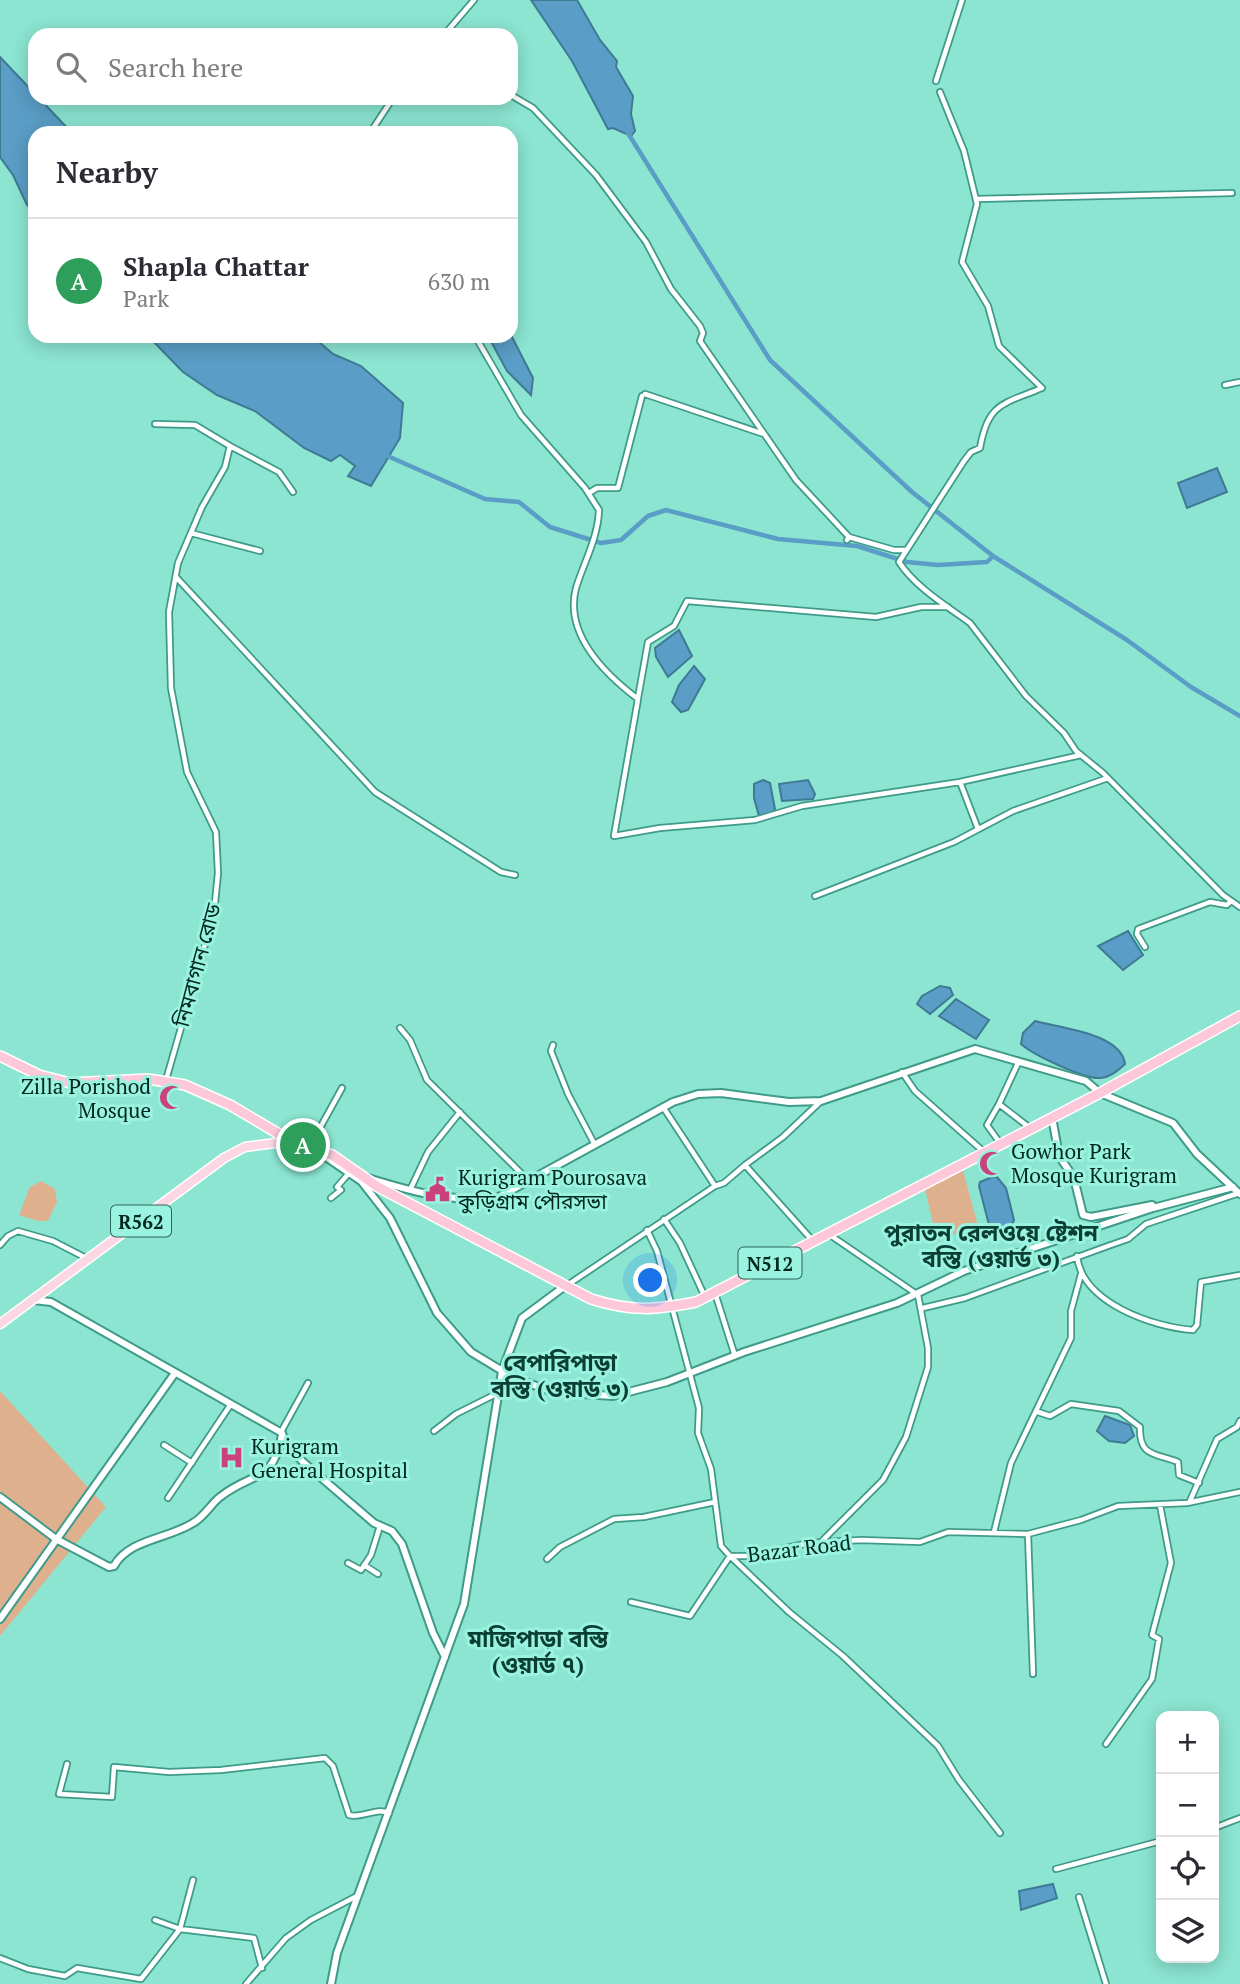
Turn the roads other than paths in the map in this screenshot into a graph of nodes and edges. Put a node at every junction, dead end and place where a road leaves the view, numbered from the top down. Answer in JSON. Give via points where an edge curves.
{"nodes":[{"id":1,"x":474,"y":0,"type":"edge"},
{"id":2,"x":961,"y":0,"type":"edge"},
{"id":3,"x":450,"y":28,"type":"edge"},
{"id":4,"x":936,"y":81,"type":"dead end"},
{"id":5,"x":940,"y":92,"type":"dead end"},
{"id":6,"x":518,"y":99,"type":"edge"},
{"id":7,"x":388,"y":105,"type":"edge"},
{"id":8,"x":375,"y":126,"type":"edge"},
{"id":9,"x":1232,"y":193,"type":"dead end"},
{"id":10,"x":976,"y":199,"type":"junction"},
{"id":11,"x":479,"y":343,"type":"edge"},
{"id":12,"x":1240,"y":382,"type":"edge"},
{"id":13,"x":1225,"y":385,"type":"dead end"},
{"id":14,"x":155,"y":424,"type":"dead end"},
{"id":15,"x":765,"y":435,"type":"junction"},
{"id":16,"x":230,"y":446,"type":"junction"},
{"id":17,"x":293,"y":492,"type":"dead end"},
{"id":18,"x":589,"y":493,"type":"junction"},
{"id":19,"x":191,"y":533,"type":"junction"},
{"id":20,"x":907,"y":550,"type":"junction"},
{"id":21,"x":260,"y":551,"type":"dead end"},
{"id":22,"x":175,"y":576,"type":"junction"},
{"id":23,"x":949,"y":607,"type":"junction"},
{"id":24,"x":638,"y":699,"type":"junction"},
{"id":25,"x":1081,"y":755,"type":"junction"},
{"id":26,"x":1108,"y":778,"type":"junction"},
{"id":27,"x":960,"y":782,"type":"junction"},
{"id":28,"x":978,"y":829,"type":"junction"},
{"id":29,"x":515,"y":875,"type":"dead end"},
{"id":30,"x":815,"y":896,"type":"dead end"},
{"id":31,"x":1231,"y":901,"type":"junction"},
{"id":32,"x":1240,"y":907,"type":"edge"},
{"id":33,"x":1145,"y":947,"type":"dead end"},
{"id":34,"x":1240,"y":1016,"type":"edge"},
{"id":35,"x":400,"y":1028,"type":"dead end"},
{"id":36,"x":553,"y":1045,"type":"dead end"},
{"id":37,"x":0,"y":1056,"type":"edge"},
{"id":38,"x":1018,"y":1060,"type":"junction"},
{"id":39,"x":902,"y":1071,"type":"junction"},
{"id":40,"x":166,"y":1080,"type":"junction"},
{"id":41,"x":342,"y":1088,"type":"dead end"},
{"id":42,"x":1100,"y":1093,"type":"junction"},
{"id":43,"x":821,"y":1101,"type":"junction"},
{"id":44,"x":999,"y":1104,"type":"junction"},
{"id":45,"x":663,"y":1107,"type":"junction"},
{"id":46,"x":460,"y":1112,"type":"junction"},
{"id":47,"x":1052,"y":1117,"type":"junction"},
{"id":48,"x":1030,"y":1128,"type":"junction"},
{"id":49,"x":291,"y":1141,"type":"junction"},
{"id":50,"x":1001,"y":1143,"type":"junction"},
{"id":51,"x":595,"y":1145,"type":"junction"},
{"id":52,"x":310,"y":1146,"type":"junction"},
{"id":53,"x":984,"y":1152,"type":"junction"},
{"id":54,"x":745,"y":1165,"type":"junction"},
{"id":55,"x":349,"y":1172,"type":"junction"},
{"id":56,"x":364,"y":1176,"type":"junction"},
{"id":57,"x":527,"y":1180,"type":"junction"},
{"id":58,"x":715,"y":1186,"type":"junction"},
{"id":59,"x":410,"y":1191,"type":"junction"},
{"id":60,"x":1237,"y":1191,"type":"edge"},
{"id":61,"x":331,"y":1198,"type":"dead end"},
{"id":62,"x":1161,"y":1205,"type":"junction"},
{"id":63,"x":664,"y":1219,"type":"junction"},
{"id":64,"x":648,"y":1230,"type":"junction"},
{"id":65,"x":827,"y":1233,"type":"junction"},
{"id":66,"x":813,"y":1241,"type":"junction"},
{"id":67,"x":0,"y":1245,"type":"edge"},
{"id":68,"x":1077,"y":1256,"type":"junction"},
{"id":69,"x":88,"y":1259,"type":"junction"},
{"id":70,"x":1081,"y":1273,"type":"junction"},
{"id":71,"x":1240,"y":1275,"type":"edge"},
{"id":72,"x":565,"y":1286,"type":"junction"},
{"id":73,"x":47,"y":1290,"type":"junction"},
{"id":74,"x":715,"y":1292,"type":"junction"},
{"id":75,"x":918,"y":1295,"type":"junction"},
{"id":76,"x":705,"y":1297,"type":"junction"},
{"id":77,"x":33,"y":1300,"type":"junction"},
{"id":78,"x":51,"y":1302,"type":"junction"},
{"id":79,"x":672,"y":1306,"type":"junction"},
{"id":80,"x":923,"y":1308,"type":"junction"},
{"id":81,"x":0,"y":1324,"type":"edge"},
{"id":82,"x":734,"y":1356,"type":"junction"},
{"id":83,"x":502,"y":1371,"type":"junction"},
{"id":84,"x":176,"y":1373,"type":"junction"},
{"id":85,"x":691,"y":1373,"type":"junction"},
{"id":86,"x":308,"y":1383,"type":"dead end"},
{"id":87,"x":499,"y":1393,"type":"junction"},
{"id":88,"x":231,"y":1403,"type":"junction"},
{"id":89,"x":1038,"y":1412,"type":"junction"},
{"id":90,"x":1240,"y":1421,"type":"edge"},
{"id":91,"x":435,"y":1431,"type":"dead end"},
{"id":92,"x":281,"y":1433,"type":"junction"},
{"id":93,"x":164,"y":1445,"type":"dead end"},
{"id":94,"x":192,"y":1463,"type":"junction"},
{"id":95,"x":1199,"y":1483,"type":"junction"},
{"id":96,"x":1240,"y":1492,"type":"edge"},
{"id":97,"x":0,"y":1497,"type":"edge"},
{"id":98,"x":168,"y":1498,"type":"dead end"},
{"id":99,"x":715,"y":1502,"type":"junction"},
{"id":100,"x":1190,"y":1502,"type":"junction"},
{"id":101,"x":1160,"y":1505,"type":"junction"},
{"id":102,"x":380,"y":1526,"type":"junction"},
{"id":103,"x":994,"y":1532,"type":"junction"},
{"id":104,"x":1028,"y":1534,"type":"junction"},
{"id":105,"x":56,"y":1539,"type":"junction"},
{"id":106,"x":821,"y":1542,"type":"junction"},
{"id":107,"x":730,"y":1556,"type":"junction"},
{"id":108,"x":547,"y":1559,"type":"dead end"},
{"id":109,"x":348,"y":1563,"type":"dead end"},
{"id":110,"x":364,"y":1565,"type":"junction"},
{"id":111,"x":378,"y":1574,"type":"dead end"},
{"id":112,"x":631,"y":1602,"type":"dead end"},
{"id":113,"x":0,"y":1619,"type":"edge"},
{"id":114,"x":445,"y":1659,"type":"junction"},
{"id":115,"x":1033,"y":1674,"type":"dead end"},
{"id":116,"x":1106,"y":1744,"type":"dead end"},
{"id":117,"x":67,"y":1764,"type":"dead end"},
{"id":118,"x":389,"y":1814,"type":"junction"},
{"id":119,"x":1240,"y":1818,"type":"edge"},
{"id":120,"x":1219,"y":1826,"type":"edge"},
{"id":121,"x":1000,"y":1833,"type":"dead end"},
{"id":122,"x":1156,"y":1842,"type":"edge"},
{"id":123,"x":1056,"y":1869,"type":"dead end"},
{"id":124,"x":193,"y":1880,"type":"dead end"},
{"id":125,"x":360,"y":1893,"type":"junction"},
{"id":126,"x":1079,"y":1897,"type":"dead end"},
{"id":127,"x":155,"y":1920,"type":"dead end"},
{"id":128,"x":180,"y":1929,"type":"junction"},
{"id":129,"x":0,"y":1958,"type":"edge"},
{"id":130,"x":262,"y":1968,"type":"junction"},
{"id":131,"x":246,"y":1984,"type":"edge"},
{"id":132,"x":331,"y":1984,"type":"edge"},
{"id":133,"x":1107,"y":1984,"type":"edge"}],
"edges":[{"from":1,"to":3,"type":"street"},
{"from":2,"to":4,"type":"street"},
{"from":5,"to":10,"type":"street","via":[[964,151]]},
{"from":6,"to":15,"type":"street","via":[[533,108],[573,150],[646,242],[671,289],[700,326],[700,341]]},
{"from":7,"to":8,"type":"street"},
{"from":9,"to":10,"type":"street"},
{"from":10,"to":20,"type":"street","via":[[962,262],[988,306],[999,346],[1042,388],[998,405],[991,413],[980,448],[964,461]]},
{"from":11,"to":18,"type":"street","via":[[522,415]]},
{"from":12,"to":13,"type":"street"},
{"from":14,"to":16,"type":"street","via":[[195,425]]},
{"from":15,"to":18,"type":"street","via":[[644,395],[618,488],[597,488]]},
{"from":15,"to":20,"type":"street","via":[[796,480],[848,538]]},
{"from":16,"to":17,"type":"street","via":[[279,472]]},
{"from":16,"to":19,"type":"street","name":"নিমবাগান রোড","via":[[225,467]]},
{"from":18,"to":24,"type":"street","via":[[598,510],[592,546],[576,590],[577,633],[618,684]]},
{"from":19,"to":21,"type":"street"},
{"from":19,"to":22,"type":"street","name":"নিমবাগান রোড"},
{"from":20,"to":23,"type":"street","via":[[899,562]]},
{"from":22,"to":29,"type":"street","via":[[375,792],[500,872]]},
{"from":22,"to":40,"type":"street","name":"নিমবাগান রোড","via":[[169,612],[172,688],[187,772],[216,832],[218,873],[214,913]]},
{"from":23,"to":24,"type":"street","via":[[921,607],[876,617],[687,601],[674,626],[648,642]]},
{"from":23,"to":25,"type":"street","via":[[974,626],[1026,696]]},
{"from":24,"to":27,"type":"street","via":[[614,836],[755,820],[802,806]]},
{"from":25,"to":26,"type":"street"},
{"from":25,"to":27,"type":"street"},
{"from":26,"to":28,"type":"street","via":[[1013,811]]},
{"from":26,"to":31,"type":"street"},
{"from":27,"to":28,"type":"street"},
{"from":28,"to":30,"type":"street","via":[[868,878]]},
{"from":31,"to":32,"type":"street"},
{"from":31,"to":33,"type":"street","via":[[1227,905],[1204,904],[1138,929]]},
{"from":34,"to":42,"type":"highway","number":"N512"},
{"from":35,"to":46,"type":"street","via":[[410,1040],[422,1072]]},
{"from":36,"to":51,"type":"street","via":[[551,1051],[564,1084]]},
{"from":37,"to":40,"type":"highway","via":[[39,1075],[70,1083]]},
{"from":38,"to":39,"type":"street","via":[[975,1049]]},
{"from":38,"to":42,"type":"street","via":[[1086,1081]]},
{"from":38,"to":44,"type":"street"},
{"from":39,"to":43,"type":"street"},
{"from":39,"to":53,"type":"street","via":[[915,1091]]},
{"from":40,"to":49,"type":"highway","via":[[230,1105]]},
{"from":41,"to":52,"type":"street"},
{"from":42,"to":47,"type":"highway","number":"N512"},
{"from":42,"to":60,"type":"street","via":[[1171,1121],[1197,1154]]},
{"from":43,"to":45,"type":"street","via":[[709,1093]]},
{"from":43,"to":54,"type":"street"},
{"from":44,"to":48,"type":"street"},
{"from":44,"to":50,"type":"street","via":[[987,1125]]},
{"from":45,"to":51,"type":"street"},
{"from":45,"to":58,"type":"street"},
{"from":46,"to":57,"type":"street"},
{"from":46,"to":59,"type":"street","via":[[428,1152]]},
{"from":47,"to":48,"type":"highway","number":"N512"},
{"from":47,"to":62,"type":"street","via":[[1059,1156],[1074,1178],[1083,1215]]},
{"from":48,"to":50,"type":"highway","number":"N512"},
{"from":49,"to":52,"type":"highway","number":"N512"},
{"from":49,"to":69,"type":"main road","number":"R562","via":[[245,1147],[224,1158]]},
{"from":50,"to":53,"type":"highway","number":"N512"},
{"from":51,"to":57,"type":"street"},
{"from":52,"to":55,"type":"street"},
{"from":52,"to":56,"type":"highway","number":"N512","via":[[332,1154]]},
{"from":53,"to":65,"type":"highway","number":"N512"},
{"from":54,"to":58,"type":"street"},
{"from":54,"to":66,"type":"street"},
{"from":55,"to":61,"type":"street","via":[[337,1187],[341,1190]]},
{"from":55,"to":83,"type":"street","via":[[390,1219],[424,1290],[451,1332],[471,1352]]},
{"from":56,"to":59,"type":"street"},
{"from":56,"to":72,"type":"highway","number":"N512"},
{"from":57,"to":59,"type":"street","via":[[497,1198],[465,1201]]},
{"from":58,"to":63,"type":"street"},
{"from":60,"to":62,"type":"street"},
{"from":60,"to":68,"type":"street","via":[[1146,1224],[1128,1238]]},
{"from":62,"to":75,"type":"street","via":[[964,1271]]},
{"from":63,"to":64,"type":"street"},
{"from":63,"to":76,"type":"street"},
{"from":64,"to":72,"type":"street"},
{"from":64,"to":79,"type":"street","name":"Bazar Road"},
{"from":65,"to":66,"type":"highway","number":"N512"},
{"from":65,"to":75,"type":"street"},
{"from":66,"to":74,"type":"highway","number":"N512"},
{"from":67,"to":69,"type":"street","via":[[18,1231]]},
{"from":68,"to":70,"type":"street"},
{"from":68,"to":80,"type":"street","via":[[965,1298]]},
{"from":69,"to":73,"type":"main road","number":"R562"},
{"from":70,"to":71,"type":"street","via":[[1087,1284],[1136,1317],[1193,1330],[1201,1282]]},
{"from":70,"to":89,"type":"street","via":[[1071,1311],[1071,1338]]},
{"from":72,"to":79,"type":"highway","number":"N512","via":[[619,1308],[650,1311]]},
{"from":72,"to":83,"type":"street","via":[[522,1318]]},
{"from":73,"to":77,"type":"main road","number":"R562"},
{"from":73,"to":78,"type":"street"},
{"from":74,"to":76,"type":"highway","number":"N512"},
{"from":74,"to":82,"type":"street"},
{"from":75,"to":80,"type":"street"},
{"from":75,"to":82,"type":"street"},
{"from":76,"to":79,"type":"highway","number":"N512"},
{"from":77,"to":78,"type":"street"},
{"from":77,"to":81,"type":"main road","number":"R562"},
{"from":78,"to":84,"type":"street"},
{"from":79,"to":85,"type":"street","name":"Bazar Road"},
{"from":80,"to":106,"type":"street","via":[[928,1367],[896,1461]]},
{"from":82,"to":85,"type":"street"},
{"from":83,"to":85,"type":"street","via":[[553,1392],[613,1396]]},
{"from":83,"to":87,"type":"street"},
{"from":84,"to":88,"type":"street"},
{"from":84,"to":105,"type":"street"},
{"from":85,"to":99,"type":"street","name":"Bazar Road","via":[[699,1408],[698,1433],[711,1469]]},
{"from":86,"to":92,"type":"street"},
{"from":87,"to":91,"type":"street","via":[[456,1414]]},
{"from":87,"to":114,"type":"street","via":[[464,1604]]},
{"from":88,"to":92,"type":"street"},
{"from":88,"to":94,"type":"street"},
{"from":89,"to":95,"type":"street","via":[[1050,1416],[1071,1404],[1119,1411],[1140,1427],[1142,1446],[1178,1462],[1179,1475]]},
{"from":89,"to":103,"type":"street","via":[[1011,1463]]},
{"from":90,"to":95,"type":"street","via":[[1217,1439]]},
{"from":92,"to":102,"type":"street","via":[[303,1462]]},
{"from":92,"to":105,"type":"street","via":[[277,1460],[270,1469],[221,1496],[194,1523],[121,1554],[114,1566]]},
{"from":93,"to":94,"type":"street"},
{"from":94,"to":98,"type":"street"},
{"from":95,"to":100,"type":"street"},
{"from":96,"to":100,"type":"street"},
{"from":97,"to":105,"type":"street"},
{"from":99,"to":107,"type":"street","name":"Bazar Road","via":[[721,1546]]},
{"from":99,"to":108,"type":"street","via":[[614,1519],[560,1547]]},
{"from":100,"to":101,"type":"street"},
{"from":101,"to":104,"type":"street","via":[[1118,1506]]},
{"from":101,"to":116,"type":"street","via":[[1171,1563],[1152,1635],[1159,1639],[1152,1679]]},
{"from":102,"to":110,"type":"street"},
{"from":102,"to":114,"type":"street","via":[[392,1531],[402,1544]]},
{"from":103,"to":104,"type":"street","name":"Bazar Road"},
{"from":103,"to":106,"type":"street","name":"Bazar Road","via":[[948,1532],[920,1542]]},
{"from":104,"to":115,"type":"street"},
{"from":105,"to":113,"type":"street"},
{"from":106,"to":107,"type":"street","name":"Bazar Road"},
{"from":107,"to":112,"type":"street","via":[[690,1616]]},
{"from":107,"to":121,"type":"street","via":[[938,1746]]},
{"from":109,"to":110,"type":"street","via":[[357,1570]]},
{"from":110,"to":111,"type":"street"},
{"from":114,"to":118,"type":"street"},
{"from":117,"to":118,"type":"street","via":[[59,1794],[112,1797],[114,1767],[221,1770],[325,1758],[349,1815]]},
{"from":118,"to":125,"type":"street"},
{"from":119,"to":120,"type":"street"},
{"from":122,"to":123,"type":"street"},
{"from":124,"to":128,"type":"street"},
{"from":125,"to":130,"type":"street","via":[[286,1938]]},
{"from":125,"to":132,"type":"street","via":[[337,1953]]},
{"from":126,"to":133,"type":"street"},
{"from":127,"to":128,"type":"street"},
{"from":128,"to":129,"type":"street","via":[[141,1979],[77,1968],[65,1976]]},
{"from":128,"to":130,"type":"street","via":[[254,1938]]},
{"from":130,"to":131,"type":"street"}]}
